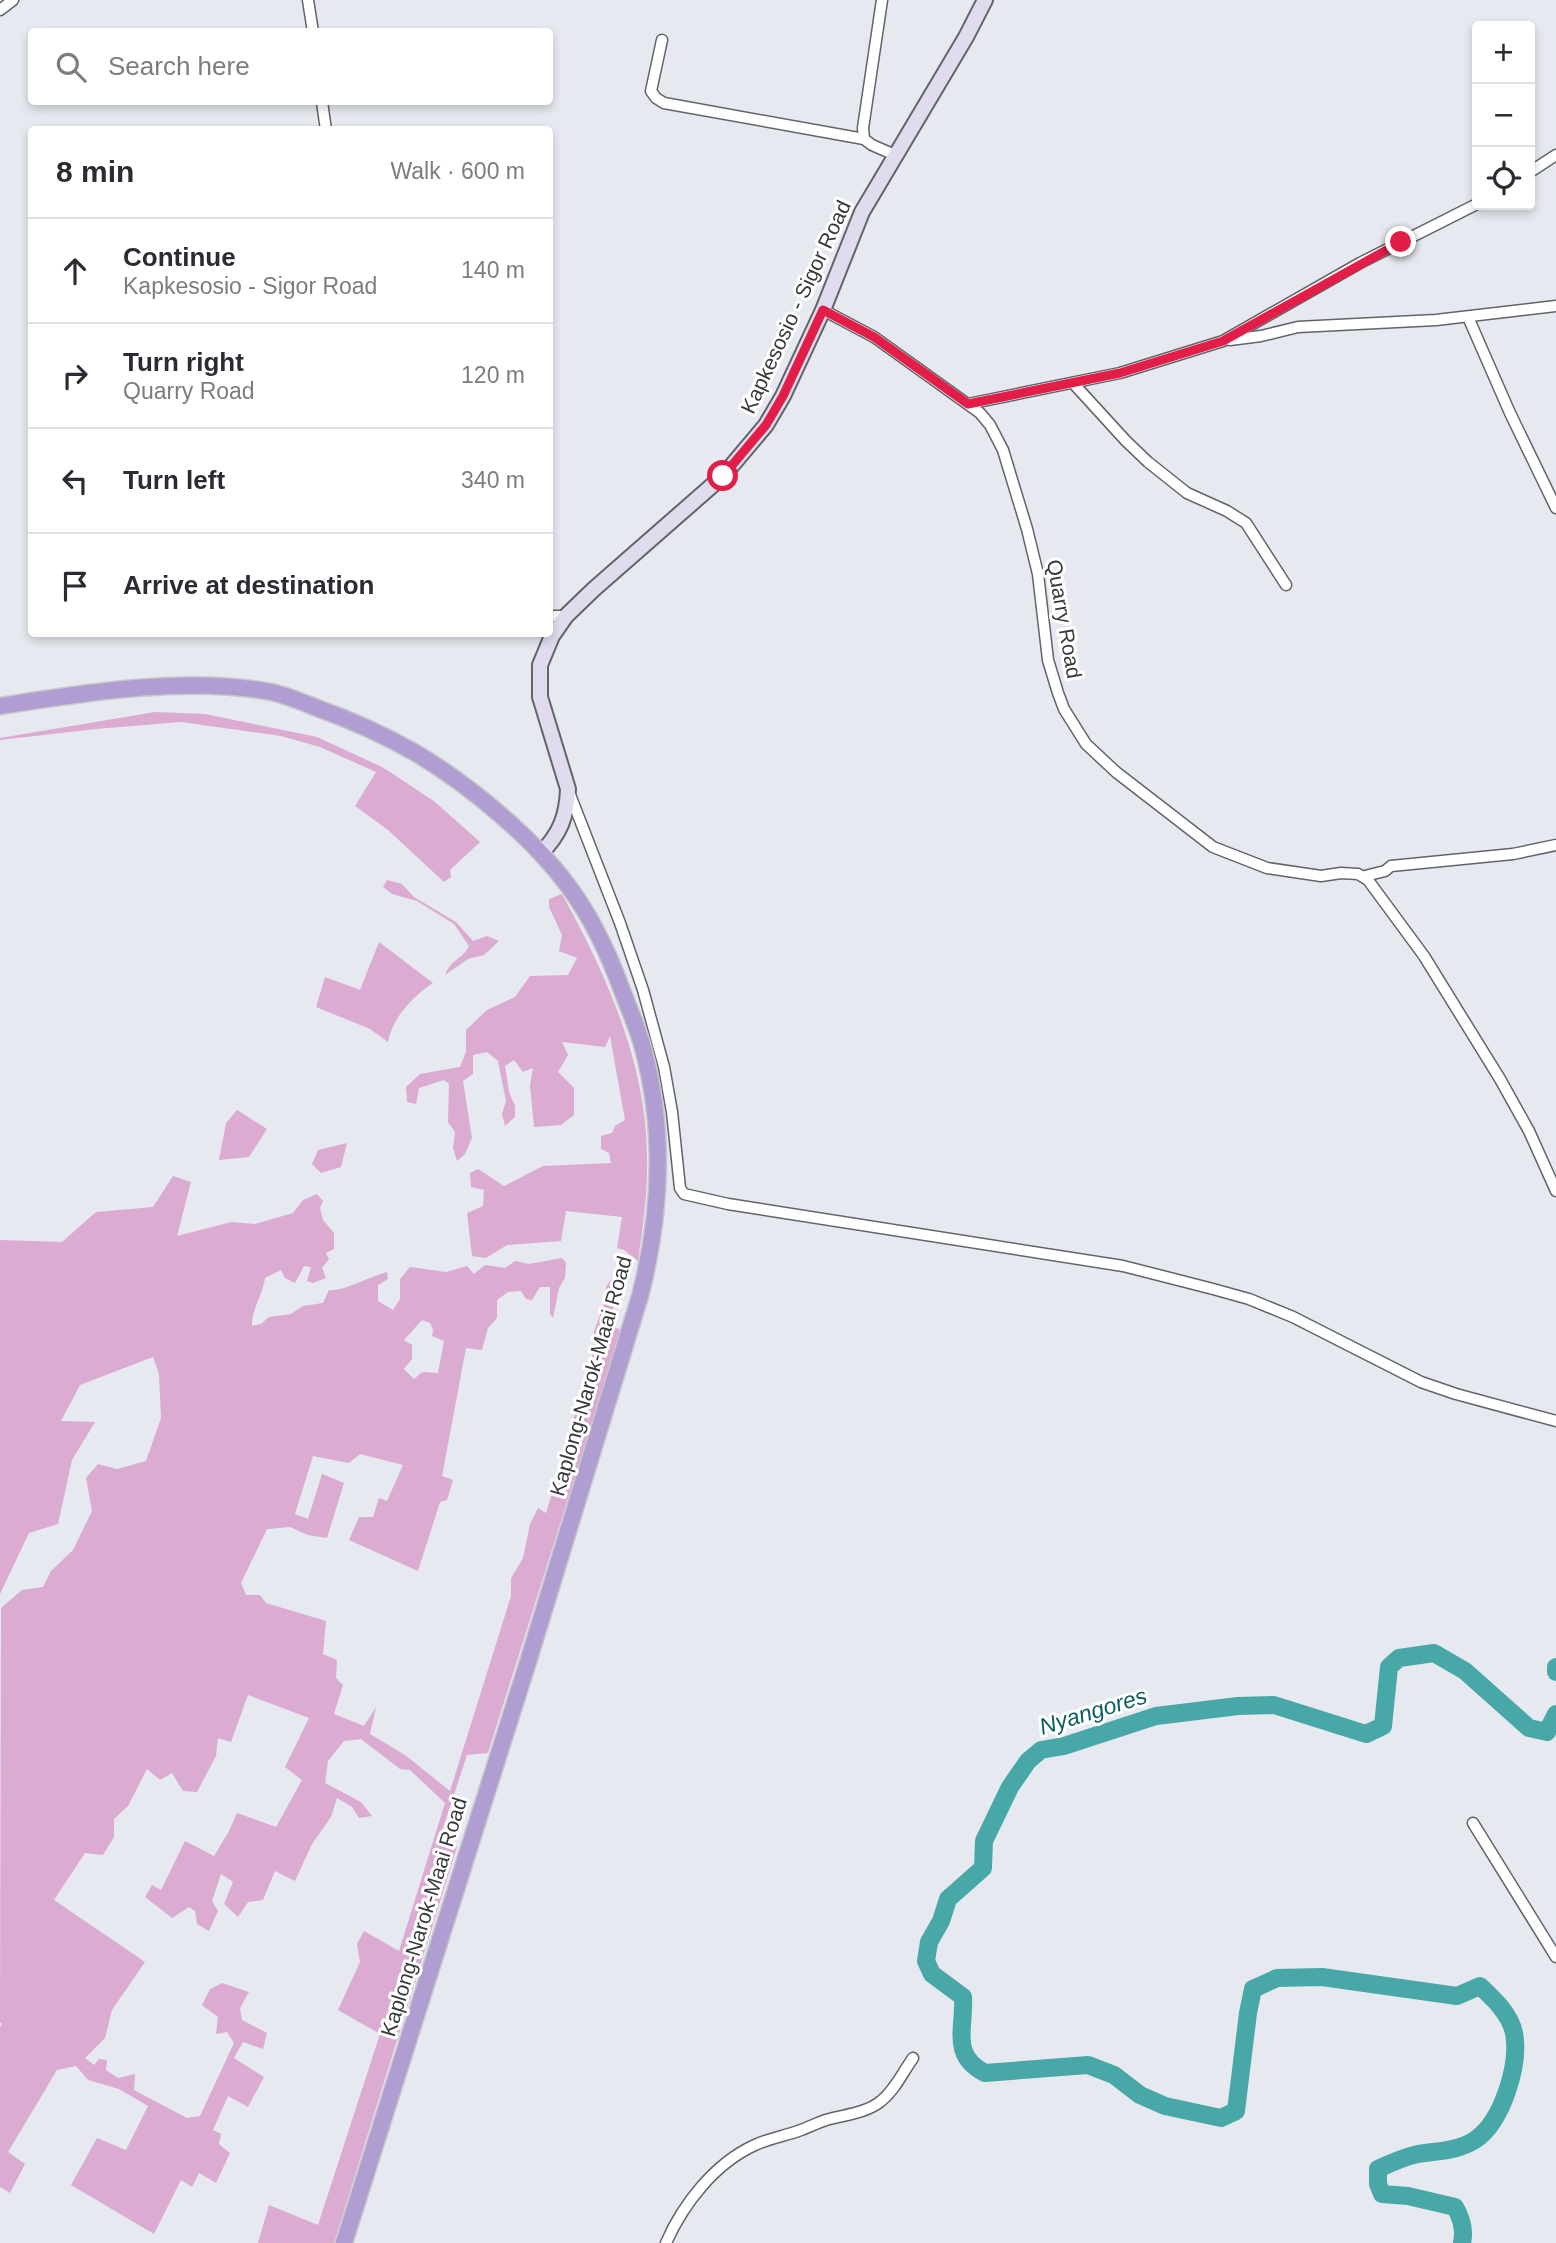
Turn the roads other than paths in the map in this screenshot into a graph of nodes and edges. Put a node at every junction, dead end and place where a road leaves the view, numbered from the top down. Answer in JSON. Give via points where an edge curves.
{"nodes":[{"id":1,"x":13,"y":0,"type":"edge"},
{"id":2,"x":308,"y":0,"type":"edge"},
{"id":3,"x":882,"y":0,"type":"edge"},
{"id":4,"x":985,"y":0,"type":"edge"},
{"id":5,"x":0,"y":10,"type":"edge"},
{"id":6,"x":312,"y":28,"type":"edge"},
{"id":7,"x":662,"y":40,"type":"dead end"},
{"id":8,"x":322,"y":105,"type":"edge"},
{"id":9,"x":325,"y":126,"type":"edge"},
{"id":10,"x":864,"y":139,"type":"junction"},
{"id":11,"x":895,"y":155,"type":"junction"},
{"id":12,"x":1556,"y":155,"type":"edge"},
{"id":13,"x":1535,"y":169,"type":"edge"},
{"id":14,"x":1472,"y":207,"type":"edge"},
{"id":15,"x":1556,"y":306,"type":"edge"},
{"id":16,"x":823,"y":310,"type":"junction"},
{"id":17,"x":1468,"y":317,"type":"junction"},
{"id":18,"x":1223,"y":341,"type":"junction"},
{"id":19,"x":1073,"y":383,"type":"junction"},
{"id":20,"x":968,"y":404,"type":"junction"},
{"id":21,"x":1556,"y":508,"type":"edge"},
{"id":22,"x":1286,"y":585,"type":"dead end"},
{"id":23,"x":553,"y":616,"type":"edge"},
{"id":24,"x":566,"y":616,"type":"junction"},
{"id":25,"x":0,"y":706,"type":"edge"},
{"id":26,"x":568,"y":789,"type":"junction"},
{"id":27,"x":1556,"y":845,"type":"edge"},
{"id":28,"x":541,"y":853,"type":"junction"},
{"id":29,"x":1365,"y":876,"type":"junction"},
{"id":30,"x":1556,"y":1191,"type":"edge"},
{"id":31,"x":1556,"y":1421,"type":"edge"},
{"id":32,"x":1473,"y":1823,"type":"dead end"},
{"id":33,"x":1556,"y":1957,"type":"edge"},
{"id":34,"x":912,"y":2057,"type":"dead end"},
{"id":35,"x":344,"y":2243,"type":"edge"},
{"id":36,"x":666,"y":2243,"type":"edge"}],
"edges":[{"from":1,"to":5,"type":"street"},
{"from":2,"to":6,"type":"street"},
{"from":3,"to":10,"type":"street"},
{"from":4,"to":11,"type":"main road","name":"Kapkesosio - Sigor Road"},
{"from":7,"to":10,"type":"street","via":[[651,91],[664,103]]},
{"from":8,"to":9,"type":"street"},
{"from":10,"to":11,"type":"street"},
{"from":11,"to":16,"type":"main road","name":"Kapkesosio - Sigor Road","via":[[862,212]]},
{"from":12,"to":13,"type":"street"},
{"from":14,"to":18,"type":"street","via":[[1360,263]]},
{"from":15,"to":17,"type":"street"},
{"from":16,"to":20,"type":"street","name":"Quarry Road","via":[[874,337]]},
{"from":16,"to":24,"type":"main road","name":"Kapkesosio - Sigor Road","via":[[783,396],[748,449]]},
{"from":17,"to":18,"type":"street","via":[[1298,327]]},
{"from":17,"to":21,"type":"street"},
{"from":18,"to":19,"type":"street"},
{"from":19,"to":20,"type":"street"},
{"from":19,"to":22,"type":"street","via":[[1148,462],[1187,493],[1246,523]]},
{"from":20,"to":29,"type":"street","name":"Quarry Road","via":[[985,418],[1003,450],[1038,574],[1052,673],[1064,709],[1086,744],[1213,847],[1277,870]]},
{"from":23,"to":24,"type":"street"},
{"from":24,"to":26,"type":"main road","name":"Kapkesosio - Sigor Road","via":[[545,651],[539,686]]},
{"from":25,"to":28,"type":"highway","name":"Kaplong-Narok-Maai Road","via":[[179,686],[273,692],[372,729],[437,765]]},
{"from":26,"to":28,"type":"main road","name":"Kapkesosio - Sigor Road","via":[[563,824]]},
{"from":26,"to":31,"type":"street","via":[[643,990],[663,1067],[684,1194],[1123,1266],[1213,1289],[1293,1317],[1420,1382]]},
{"from":27,"to":29,"type":"street","via":[[1391,866]]},
{"from":28,"to":35,"type":"highway","name":"Kaplong-Narok-Maai Road","via":[[585,910],[615,971],[642,1045],[656,1119],[656,1212],[640,1296]]},
{"from":29,"to":30,"type":"street","via":[[1424,956],[1500,1079]]},
{"from":32,"to":33,"type":"street"},
{"from":34,"to":36,"type":"street","via":[[880,2102],[778,2136],[736,2156],[698,2192]]}]}
